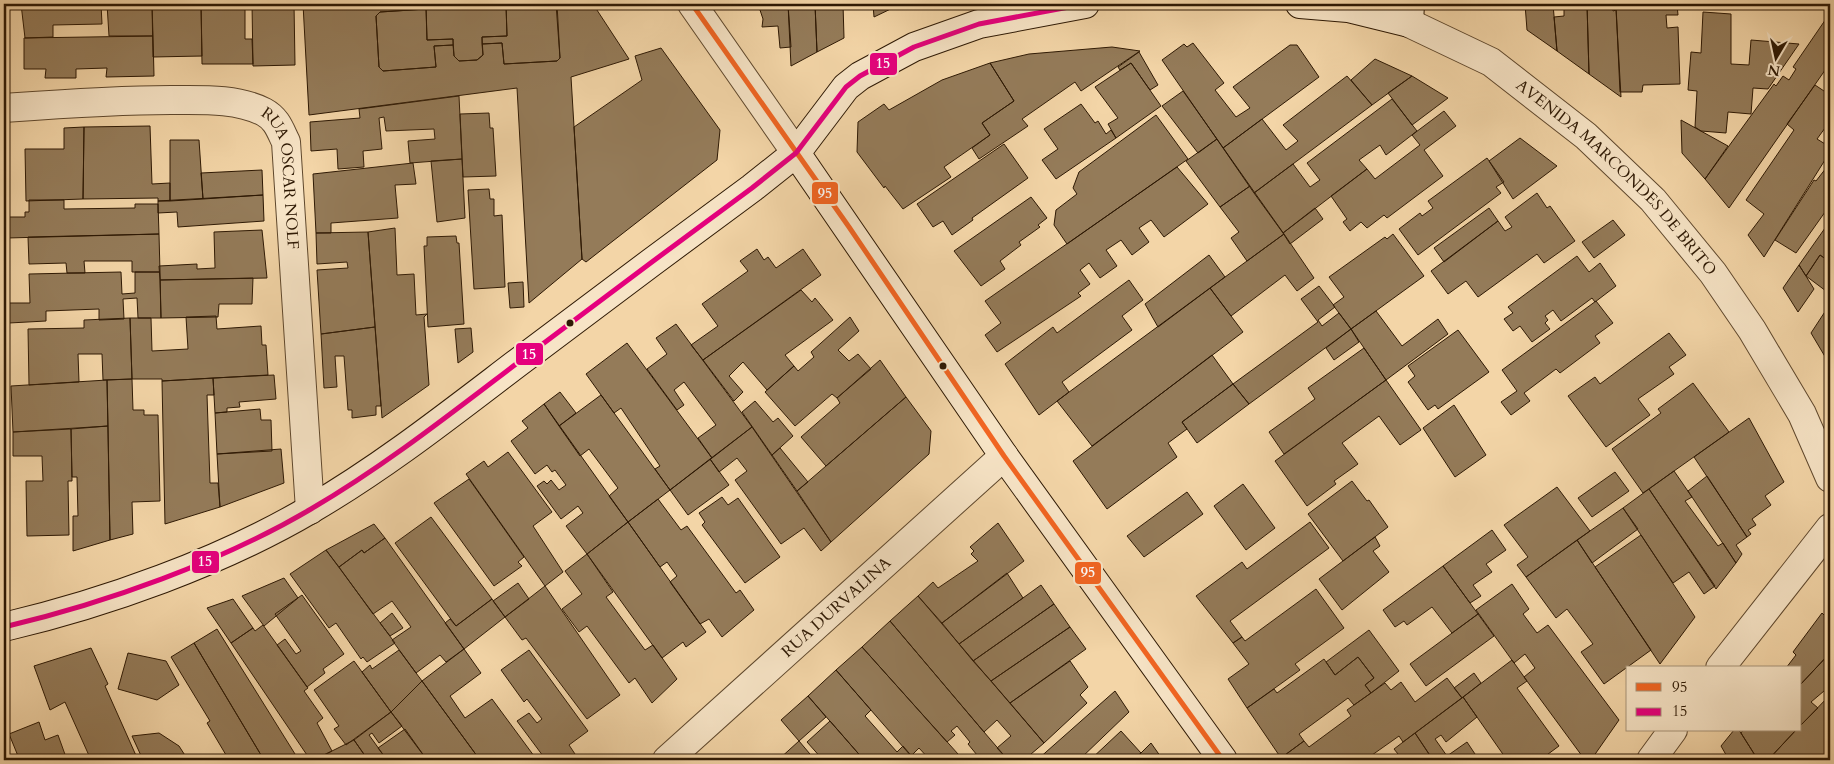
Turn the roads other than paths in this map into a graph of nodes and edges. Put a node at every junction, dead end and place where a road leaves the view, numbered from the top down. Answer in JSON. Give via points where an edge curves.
{"nodes":[{"id":1,"x":692,"y":4,"type":"edge"},
{"id":2,"x":1085,"y":4,"type":"edge"},
{"id":3,"x":1300,"y":4,"type":"edge"},
{"id":4,"x":1409,"y":13,"type":"edge"},
{"id":5,"x":4,"y":108,"type":"edge"},
{"id":6,"x":796,"y":153,"type":"junction"},
{"id":7,"x":1004,"y":456,"type":"junction"},
{"id":8,"x":1830,"y":478,"type":"edge"},
{"id":9,"x":310,"y":510,"type":"junction"},
{"id":10,"x":1830,"y":528,"type":"edge"},
{"id":11,"x":4,"y":627,"type":"edge"},
{"id":12,"x":1722,"y":666,"type":"edge"},
{"id":13,"x":1671,"y":732,"type":"edge"},
{"id":14,"x":667,"y":760,"type":"edge"},
{"id":15,"x":1223,"y":760,"type":"edge"},
{"id":16,"x":1650,"y":760,"type":"edge"}],
"edges":[{"from":1,"to":6,"type":"street"},
{"from":2,"to":6,"type":"street","via":[[979,24],[914,47],[846,87]]},
{"from":3,"to":4,"type":"street","name":"AVENIDA MARCONDES DE BRITO"},
{"from":4,"to":8,"type":"street","name":"AVENIDA MARCONDES DE BRITO","via":[[1491,62],[1586,136],[1654,200],[1713,273],[1752,330],[1802,414]]},
{"from":5,"to":9,"type":"street","name":"RUA OSCAR NOLF","via":[[114,100],[209,100],[250,107],[276,120],[286,142]]},
{"from":6,"to":7,"type":"street"},
{"from":6,"to":9,"type":"street","via":[[442,420],[362,478]]},
{"from":7,"to":14,"type":"street","name":"RUA DURVALINA"},
{"from":7,"to":15,"type":"street"},
{"from":9,"to":11,"type":"street","via":[[213,558],[105,598]]},
{"from":10,"to":12,"type":"street"},
{"from":13,"to":16,"type":"street"}]}
